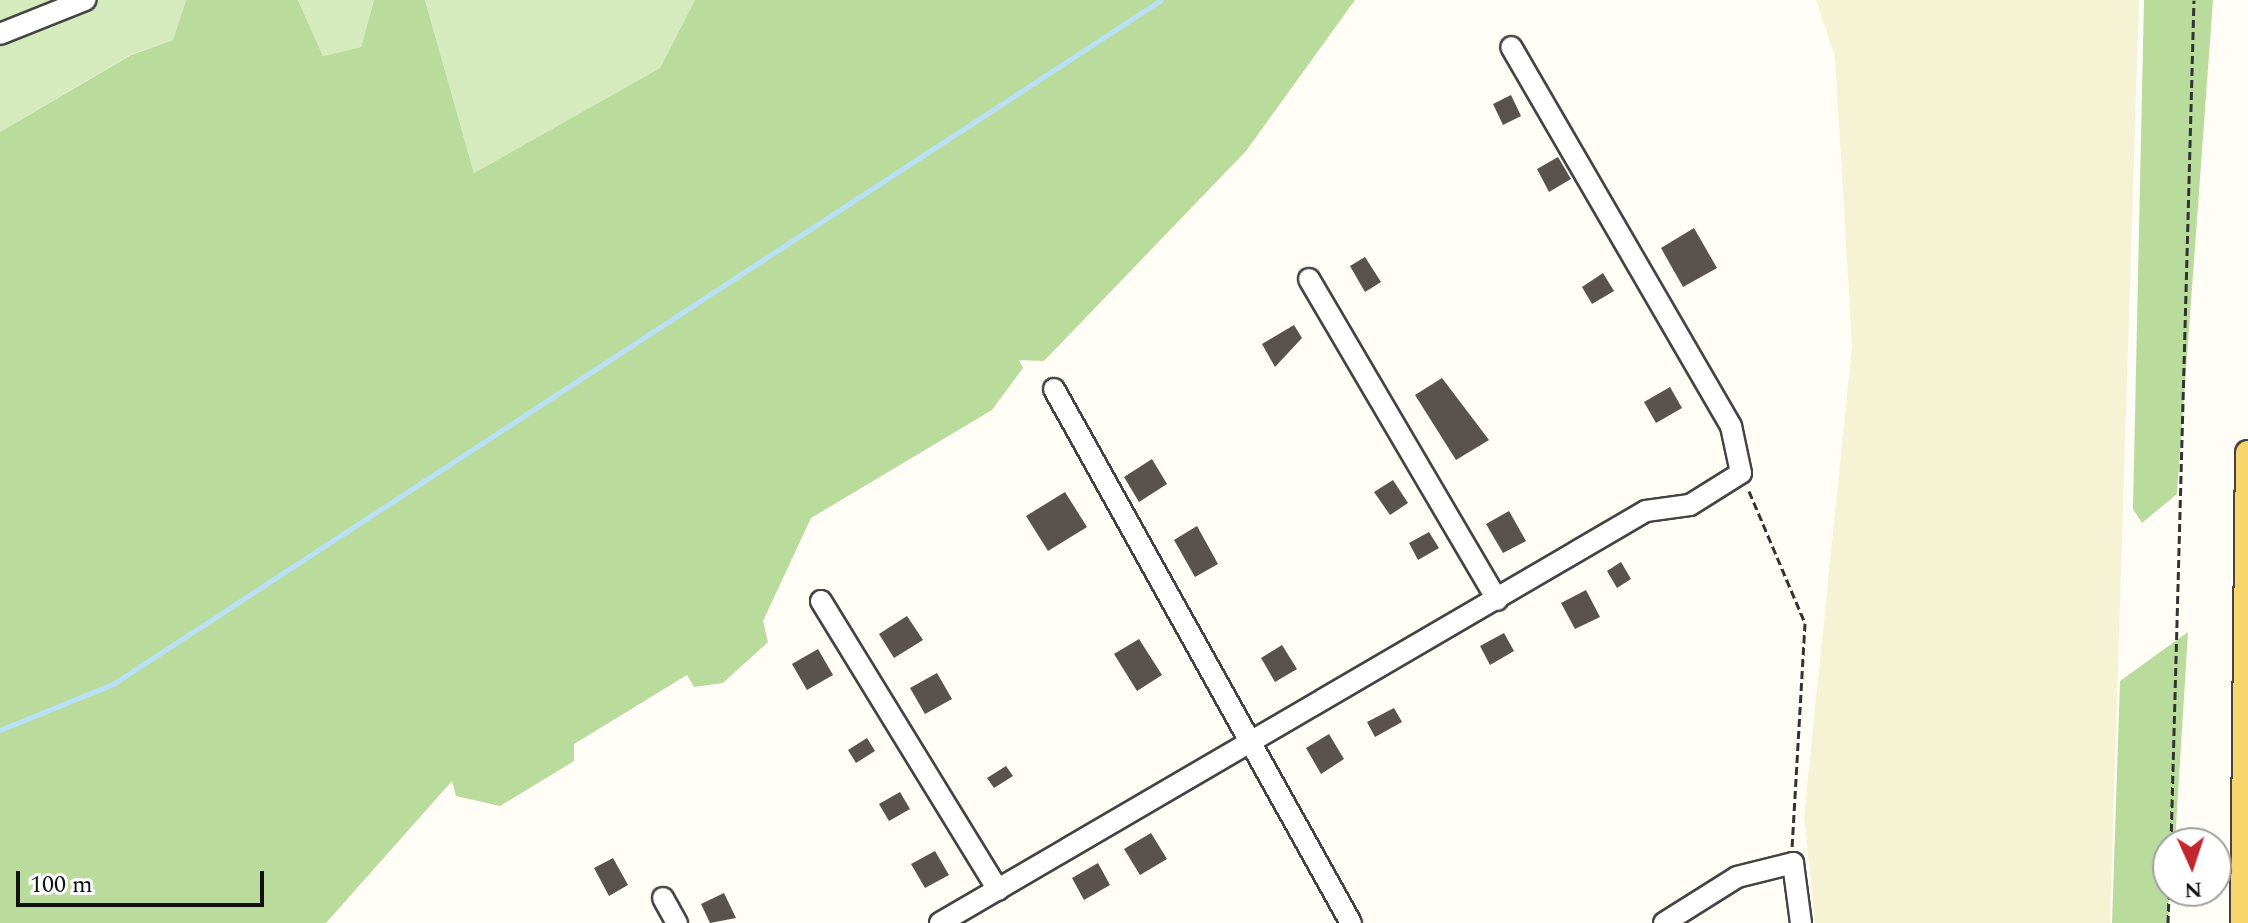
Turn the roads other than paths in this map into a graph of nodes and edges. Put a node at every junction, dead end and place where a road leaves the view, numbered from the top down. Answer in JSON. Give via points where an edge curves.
{"nodes":[{"id":1,"x":85,"y":0,"type":"edge"},
{"id":2,"x":0,"y":34,"type":"edge"},
{"id":3,"x":1511,"y":47,"type":"dead end"},
{"id":4,"x":1309,"y":279,"type":"dead end"},
{"id":5,"x":1054,"y":389,"type":"dead end"},
{"id":6,"x":2248,"y":453,"type":"edge"},
{"id":7,"x":1497,"y":600,"type":"junction"},
{"id":8,"x":821,"y":601,"type":"dead end"},
{"id":9,"x":1252,"y":746,"type":"junction"},
{"id":10,"x":998,"y":890,"type":"junction"},
{"id":11,"x":663,"y":898,"type":"dead end"},
{"id":12,"x":677,"y":923,"type":"edge"},
{"id":13,"x":940,"y":923,"type":"edge"},
{"id":14,"x":1351,"y":923,"type":"edge"},
{"id":15,"x":1664,"y":923,"type":"edge"},
{"id":16,"x":1801,"y":923,"type":"edge"},
{"id":17,"x":2243,"y":923,"type":"edge"}],
"edges":[{"from":1,"to":2,"type":"street"},
{"from":3,"to":7,"type":"street","via":[[1731,426],[1741,473],[1690,505],[1646,511]]},
{"from":4,"to":7,"type":"street"},
{"from":5,"to":9,"type":"street"},
{"from":6,"to":17,"type":"main road"},
{"from":7,"to":9,"type":"street"},
{"from":8,"to":10,"type":"street"},
{"from":9,"to":10,"type":"street"},
{"from":9,"to":14,"type":"street"},
{"from":10,"to":13,"type":"street"},
{"from":11,"to":12,"type":"street"},
{"from":15,"to":16,"type":"street","via":[[1737,877],[1793,863]]}]}
